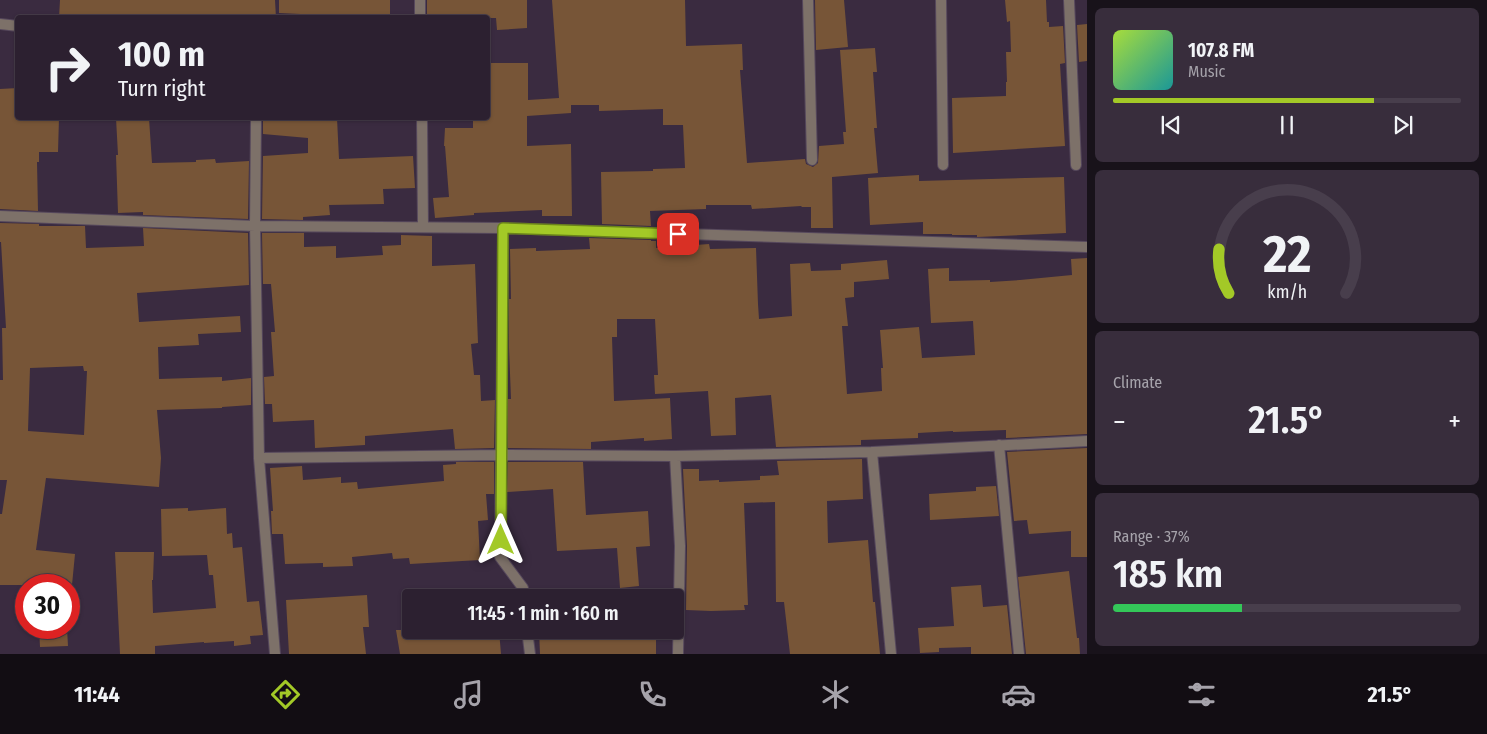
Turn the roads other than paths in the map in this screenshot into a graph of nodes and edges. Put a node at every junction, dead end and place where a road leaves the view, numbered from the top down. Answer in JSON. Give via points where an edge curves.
{"nodes":[{"id":1,"x":420,"y":0,"type":"edge"},
{"id":2,"x":808,"y":0,"type":"edge"},
{"id":3,"x":941,"y":0,"type":"edge"},
{"id":4,"x":1068,"y":0,"type":"edge"},
{"id":5,"x":420,"y":15,"type":"edge"},
{"id":6,"x":0,"y":24,"type":"edge"},
{"id":7,"x":15,"y":26,"type":"edge"},
{"id":8,"x":256,"y":120,"type":"edge"},
{"id":9,"x":422,"y":120,"type":"edge"},
{"id":10,"x":812,"y":160,"type":"dead end"},
{"id":11,"x":943,"y":165,"type":"dead end"},
{"id":12,"x":1076,"y":165,"type":"dead end"},
{"id":13,"x":0,"y":216,"type":"edge"},
{"id":14,"x":255,"y":226,"type":"junction"},
{"id":15,"x":423,"y":227,"type":"junction"},
{"id":16,"x":503,"y":228,"type":"junction"},
{"id":17,"x":1087,"y":247,"type":"edge"},
{"id":18,"x":1087,"y":441,"type":"edge"},
{"id":19,"x":998,"y":445,"type":"junction"},
{"id":20,"x":872,"y":452,"type":"junction"},
{"id":21,"x":501,"y":454,"type":"junction"},
{"id":22,"x":675,"y":456,"type":"junction"},
{"id":23,"x":259,"y":458,"type":"junction"},
{"id":24,"x":523,"y":589,"type":"edge"},
{"id":25,"x":528,"y":639,"type":"edge"},
{"id":26,"x":275,"y":654,"type":"edge"},
{"id":27,"x":530,"y":654,"type":"edge"},
{"id":28,"x":678,"y":654,"type":"edge"},
{"id":29,"x":891,"y":654,"type":"edge"},
{"id":30,"x":1019,"y":654,"type":"edge"}],
"edges":[{"from":1,"to":5,"type":"street"},
{"from":2,"to":10,"type":"street"},
{"from":3,"to":11,"type":"street"},
{"from":4,"to":12,"type":"street"},
{"from":6,"to":7,"type":"street"},
{"from":8,"to":14,"type":"street"},
{"from":9,"to":15,"type":"street"},
{"from":13,"to":14,"type":"street"},
{"from":14,"to":15,"type":"street"},
{"from":14,"to":23,"type":"street"},
{"from":15,"to":16,"type":"street"},
{"from":16,"to":17,"type":"street"},
{"from":16,"to":21,"type":"street"},
{"from":18,"to":19,"type":"street"},
{"from":19,"to":20,"type":"street"},
{"from":19,"to":30,"type":"street"},
{"from":20,"to":22,"type":"street"},
{"from":20,"to":29,"type":"street"},
{"from":21,"to":22,"type":"street"},
{"from":21,"to":23,"type":"street"},
{"from":21,"to":24,"type":"street","via":[[500,557]]},
{"from":22,"to":28,"type":"street","via":[[680,546]]},
{"from":23,"to":26,"type":"street"},
{"from":25,"to":27,"type":"street"}]}
